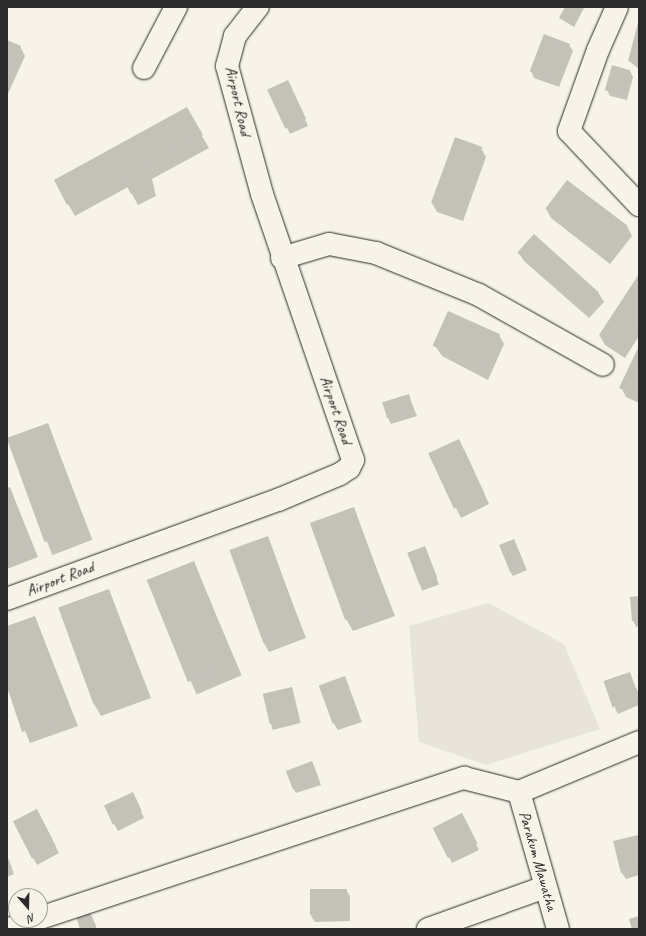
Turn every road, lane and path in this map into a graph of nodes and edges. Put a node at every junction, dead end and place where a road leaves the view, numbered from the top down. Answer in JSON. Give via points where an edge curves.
{"nodes":[{"id":1,"x":176,"y":7,"type":"edge"},
{"id":2,"x":258,"y":7,"type":"edge"},
{"id":3,"x":618,"y":7,"type":"edge"},
{"id":4,"x":144,"y":68,"type":"dead end"},
{"id":5,"x":639,"y":205,"type":"edge"},
{"id":6,"x":282,"y":258,"type":"junction"},
{"id":7,"x":603,"y":364,"type":"dead end"},
{"id":8,"x":7,"y":599,"type":"edge"},
{"id":9,"x":639,"y":742,"type":"edge"},
{"id":10,"x":519,"y":792,"type":"junction"},
{"id":11,"x":544,"y":887,"type":"junction"},
{"id":12,"x":48,"y":915,"type":"edge"},
{"id":13,"x":428,"y":929,"type":"edge"},
{"id":14,"x":558,"y":929,"type":"edge"}],
"edges":[{"from":1,"to":4,"type":"street"},
{"from":2,"to":6,"type":"street","name":"Airport Road","via":[[235,36],[227,66]]},
{"from":3,"to":5,"type":"street","via":[[598,50],[569,131]]},
{"from":6,"to":7,"type":"street","via":[[329,244],[376,253],[479,295]]},
{"from":6,"to":8,"type":"street","name":"Airport Road","via":[[353,460],[349,468],[278,500]]},
{"from":9,"to":10,"type":"street"},
{"from":10,"to":11,"type":"street","name":"Parakum Mawatha"},
{"from":10,"to":12,"type":"street","via":[[464,778]]},
{"from":11,"to":13,"type":"street"},
{"from":11,"to":14,"type":"street","name":"Parakum Mawatha"}]}
